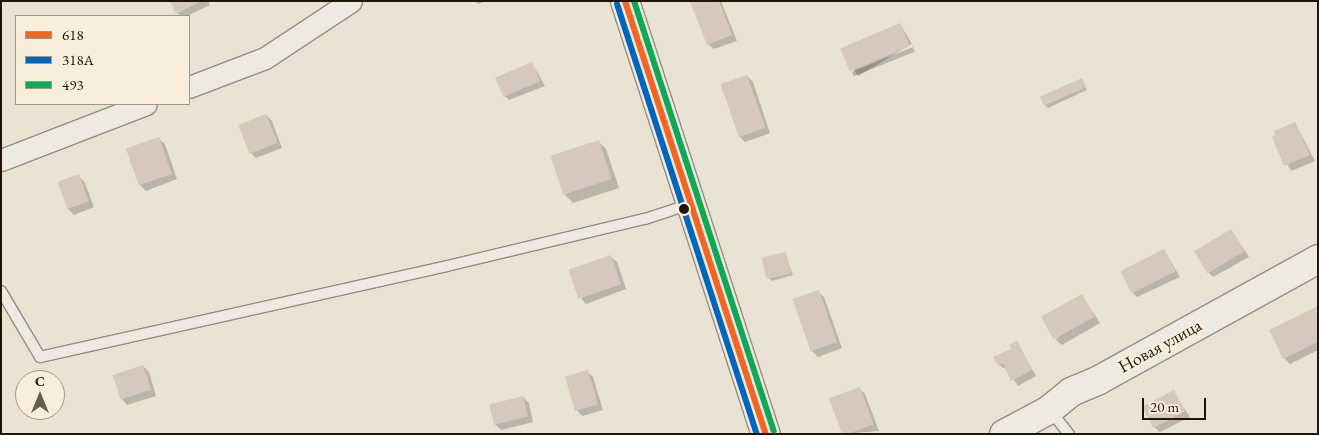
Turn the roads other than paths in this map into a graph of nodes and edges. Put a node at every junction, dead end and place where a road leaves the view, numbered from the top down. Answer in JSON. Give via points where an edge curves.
{"nodes":[{"id":1,"x":351,"y":1,"type":"edge"},
{"id":2,"x":626,"y":1,"type":"edge"},
{"id":3,"x":190,"y":87,"type":"edge"},
{"id":4,"x":143,"y":105,"type":"edge"},
{"id":5,"x":1,"y":160,"type":"edge"},
{"id":6,"x":691,"y":204,"type":"junction"},
{"id":7,"x":1318,"y":259,"type":"edge"},
{"id":8,"x":1,"y":291,"type":"edge"},
{"id":9,"x":1049,"y":410,"type":"junction"},
{"id":10,"x":766,"y":434,"type":"edge"},
{"id":11,"x":1004,"y":434,"type":"edge"},
{"id":12,"x":1069,"y":434,"type":"edge"}],
"edges":[{"from":1,"to":3,"type":"street","via":[[265,58]]},
{"from":2,"to":6,"type":"main road"},
{"from":4,"to":5,"type":"street"},
{"from":6,"to":8,"type":"lane","via":[[447,266],[40,357]]},
{"from":6,"to":10,"type":"main road"},
{"from":7,"to":9,"type":"main road","name":"Новая улица","via":[[1099,380],[1071,392]]},
{"from":9,"to":11,"type":"main road","name":"Новая улица"},
{"from":9,"to":12,"type":"lane"}]}
